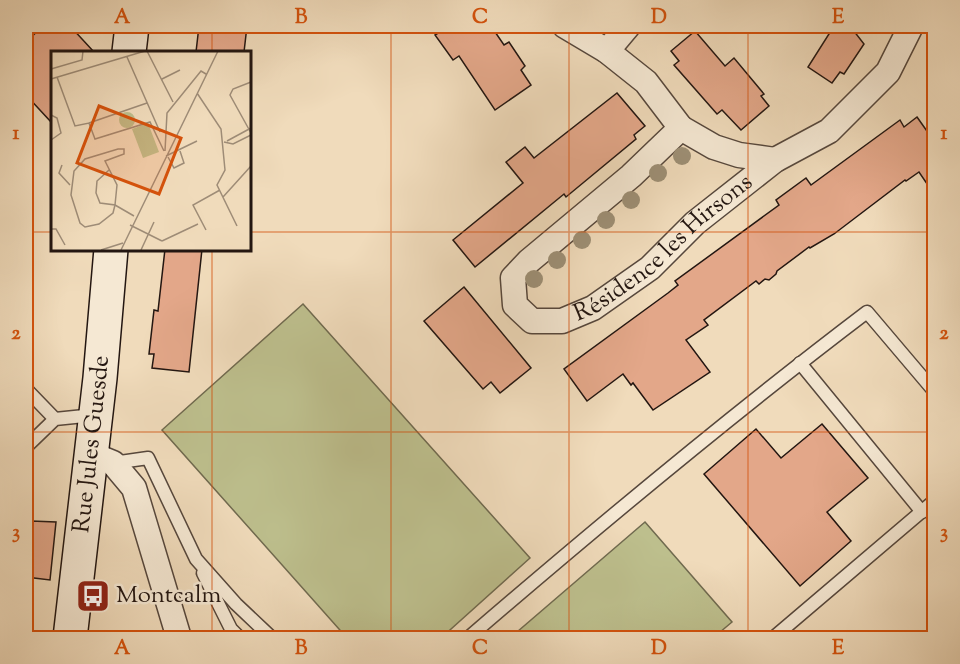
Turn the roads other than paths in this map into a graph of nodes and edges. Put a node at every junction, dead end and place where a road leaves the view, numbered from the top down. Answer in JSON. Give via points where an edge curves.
{"nodes":[{"id":1,"x":132,"y":26,"type":"edge"},
{"id":2,"x":565,"y":26,"type":"edge"},
{"id":3,"x":628,"y":26,"type":"edge"},
{"id":4,"x":911,"y":26,"type":"edge"},
{"id":5,"x":129,"y":51,"type":"edge"},
{"id":6,"x":607,"y":51,"type":"junction"},
{"id":7,"x":681,"y":128,"type":"junction"},
{"id":8,"x":776,"y":160,"type":"junction"},
{"id":9,"x":111,"y":250,"type":"edge"},
{"id":10,"x":800,"y":363,"type":"junction"},
{"id":11,"x":26,"y":389,"type":"edge"},
{"id":12,"x":934,"y":391,"type":"edge"},
{"id":13,"x":95,"y":415,"type":"junction"},
{"id":14,"x":55,"y":419,"type":"junction"},
{"id":15,"x":26,"y":447,"type":"edge"},
{"id":16,"x":102,"y":458,"type":"junction"},
{"id":17,"x":934,"y":501,"type":"edge"},
{"id":18,"x":922,"y":512,"type":"junction"},
{"id":19,"x":196,"y":559,"type":"junction"},
{"id":20,"x":70,"y":639,"type":"edge"},
{"id":21,"x":179,"y":639,"type":"edge"},
{"id":22,"x":240,"y":639,"type":"edge"},
{"id":23,"x":272,"y":639,"type":"edge"},
{"id":24,"x":468,"y":639,"type":"edge"},
{"id":25,"x":773,"y":639,"type":"edge"}],
"edges":[{"from":1,"to":5,"type":"street"},
{"from":2,"to":6,"type":"street","name":"Résidence les Hirsons"},
{"from":3,"to":6,"type":"street"},
{"from":4,"to":8,"type":"street","name":"Résidence les Hirsons","via":[[888,72],[829,131]]},
{"from":6,"to":7,"type":"street","name":"Résidence les Hirsons","via":[[646,82]]},
{"from":7,"to":8,"type":"street","name":"Résidence les Hirsons","via":[[714,147]]},
{"from":7,"to":8,"type":"street","name":"Résidence les Hirsons","via":[[513,278],[514,305],[532,321],[562,321],[593,308],[650,268],[695,223]]},
{"from":9,"to":13,"type":"street","name":"Rue Jules Guesde"},
{"from":10,"to":12,"type":"lane","via":[[867,312]]},
{"from":10,"to":18,"type":"lane"},
{"from":10,"to":24,"type":"lane","via":[[586,536]]},
{"from":11,"to":14,"type":"lane"},
{"from":13,"to":14,"type":"lane"},
{"from":13,"to":16,"type":"street","name":"Rue Jules Guesde"},
{"from":14,"to":15,"type":"lane"},
{"from":16,"to":19,"type":"lane","via":[[148,458]]},
{"from":16,"to":20,"type":"street","name":"Rue Jules Guesde"},
{"from":16,"to":21,"type":"street","via":[[134,488]]},
{"from":17,"to":18,"type":"lane"},
{"from":18,"to":25,"type":"lane"},
{"from":19,"to":22,"type":"lane","via":[[231,629]]},
{"from":19,"to":23,"type":"lane"}]}
